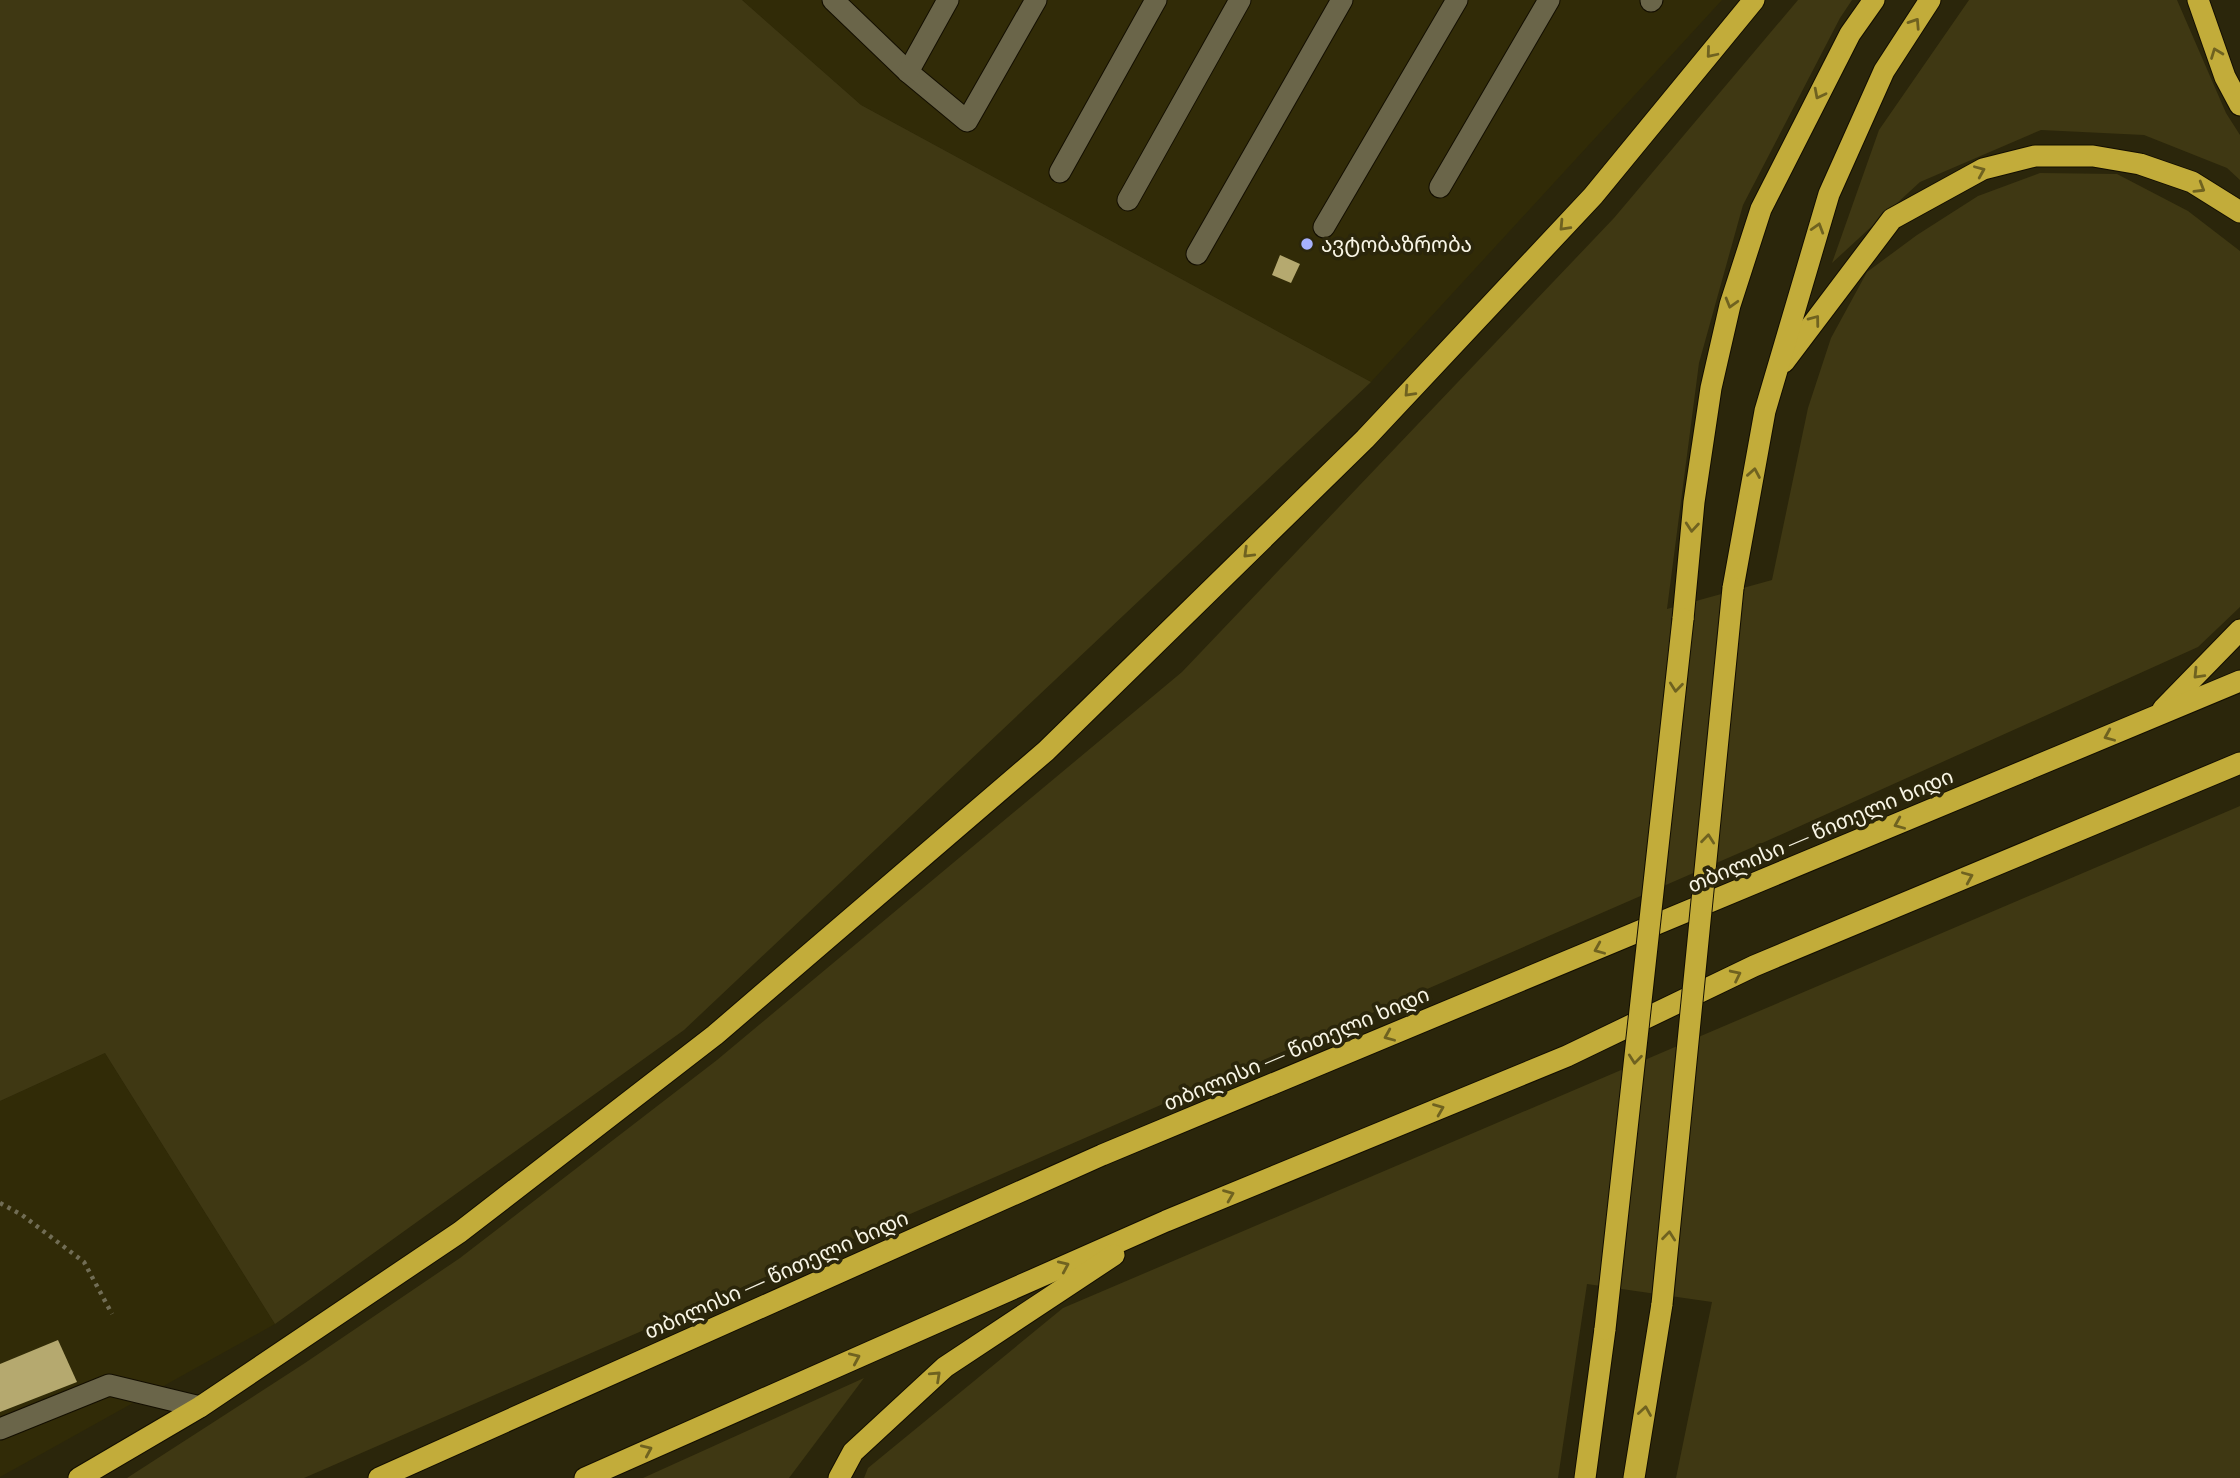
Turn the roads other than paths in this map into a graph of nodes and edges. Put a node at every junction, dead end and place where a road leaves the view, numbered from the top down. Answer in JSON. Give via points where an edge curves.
{"nodes":[{"id":1,"x":833,"y":0,"type":"edge"},
{"id":2,"x":948,"y":0,"type":"edge"},
{"id":3,"x":1036,"y":0,"type":"edge"},
{"id":4,"x":1156,"y":0,"type":"edge"},
{"id":5,"x":1240,"y":0,"type":"edge"},
{"id":6,"x":1342,"y":0,"type":"edge"},
{"id":7,"x":1457,"y":0,"type":"edge"},
{"id":8,"x":1549,"y":0,"type":"edge"},
{"id":9,"x":1754,"y":0,"type":"edge"},
{"id":10,"x":1874,"y":0,"type":"edge"},
{"id":11,"x":1930,"y":0,"type":"edge"},
{"id":12,"x":2198,"y":0,"type":"edge"},
{"id":13,"x":908,"y":72,"type":"junction"},
{"id":14,"x":2240,"y":105,"type":"edge"},
{"id":15,"x":1060,"y":172,"type":"dead end"},
{"id":16,"x":1440,"y":187,"type":"dead end"},
{"id":17,"x":1128,"y":200,"type":"dead end"},
{"id":18,"x":2240,"y":212,"type":"edge"},
{"id":19,"x":1324,"y":227,"type":"dead end"},
{"id":20,"x":1197,"y":254,"type":"dead end"},
{"id":21,"x":1774,"y":374,"type":"junction"},
{"id":22,"x":2240,"y":630,"type":"edge"},
{"id":23,"x":2240,"y":681,"type":"edge"},
{"id":24,"x":2156,"y":717,"type":"junction"},
{"id":25,"x":2240,"y":763,"type":"edge"},
{"id":26,"x":1166,"y":1221,"type":"junction"},
{"id":27,"x":200,"y":1407,"type":"junction"},
{"id":28,"x":0,"y":1429,"type":"edge"},
{"id":29,"x":79,"y":1478,"type":"edge"},
{"id":30,"x":379,"y":1478,"type":"edge"},
{"id":31,"x":585,"y":1478,"type":"edge"},
{"id":32,"x":839,"y":1478,"type":"edge"},
{"id":33,"x":1585,"y":1478,"type":"edge"},
{"id":34,"x":1634,"y":1478,"type":"edge"}],
"edges":[{"from":1,"to":13,"type":"lane"},
{"from":2,"to":13,"type":"lane"},
{"from":3,"to":13,"type":"lane","via":[[967,121]]},
{"from":4,"to":15,"type":"lane"},
{"from":5,"to":17,"type":"lane"},
{"from":6,"to":20,"type":"lane"},
{"from":7,"to":19,"type":"lane"},
{"from":8,"to":16,"type":"lane"},
{"from":9,"to":27,"type":"highway","one_way":true,"via":[[1593,196],[1365,439],[1046,751],[705,1044],[460,1232]]},
{"from":10,"to":33,"type":"highway","one_way":true,"bridge":true,"via":[[1850,34],[1761,209],[1730,304],[1711,388],[1694,502]]},
{"from":21,"to":11,"type":"highway","one_way":true,"via":[[1829,194],[1884,71]]},
{"from":14,"to":12,"type":"highway","one_way":true,"via":[[2225,77]]},
{"from":21,"to":18,"type":"highway","one_way":true,"via":[[1892,219],[1983,169],[2035,156],[2093,156],[2140,164],[2192,182]]},
{"from":34,"to":21,"type":"highway","one_way":true,"bridge":true,"via":[[1662,1304],[1733,588]]},
{"from":22,"to":24,"type":"highway","one_way":true},
{"from":23,"to":24,"type":"highway","name":"თბილისი — წითელი ხიდი"},
{"from":24,"to":30,"type":"highway","name":"თბილისი — წითელი ხიდი","one_way":true,"via":[[1102,1155]]},
{"from":26,"to":25,"type":"highway","one_way":true,"via":[[1567,1056],[1754,966]]},
{"from":31,"to":26,"type":"highway","one_way":true},
{"from":32,"to":26,"type":"highway","one_way":true,"via":[[853,1452],[945,1367]]},
{"from":27,"to":28,"type":"lane","via":[[109,1385]]},
{"from":27,"to":29,"type":"highway"}]}
